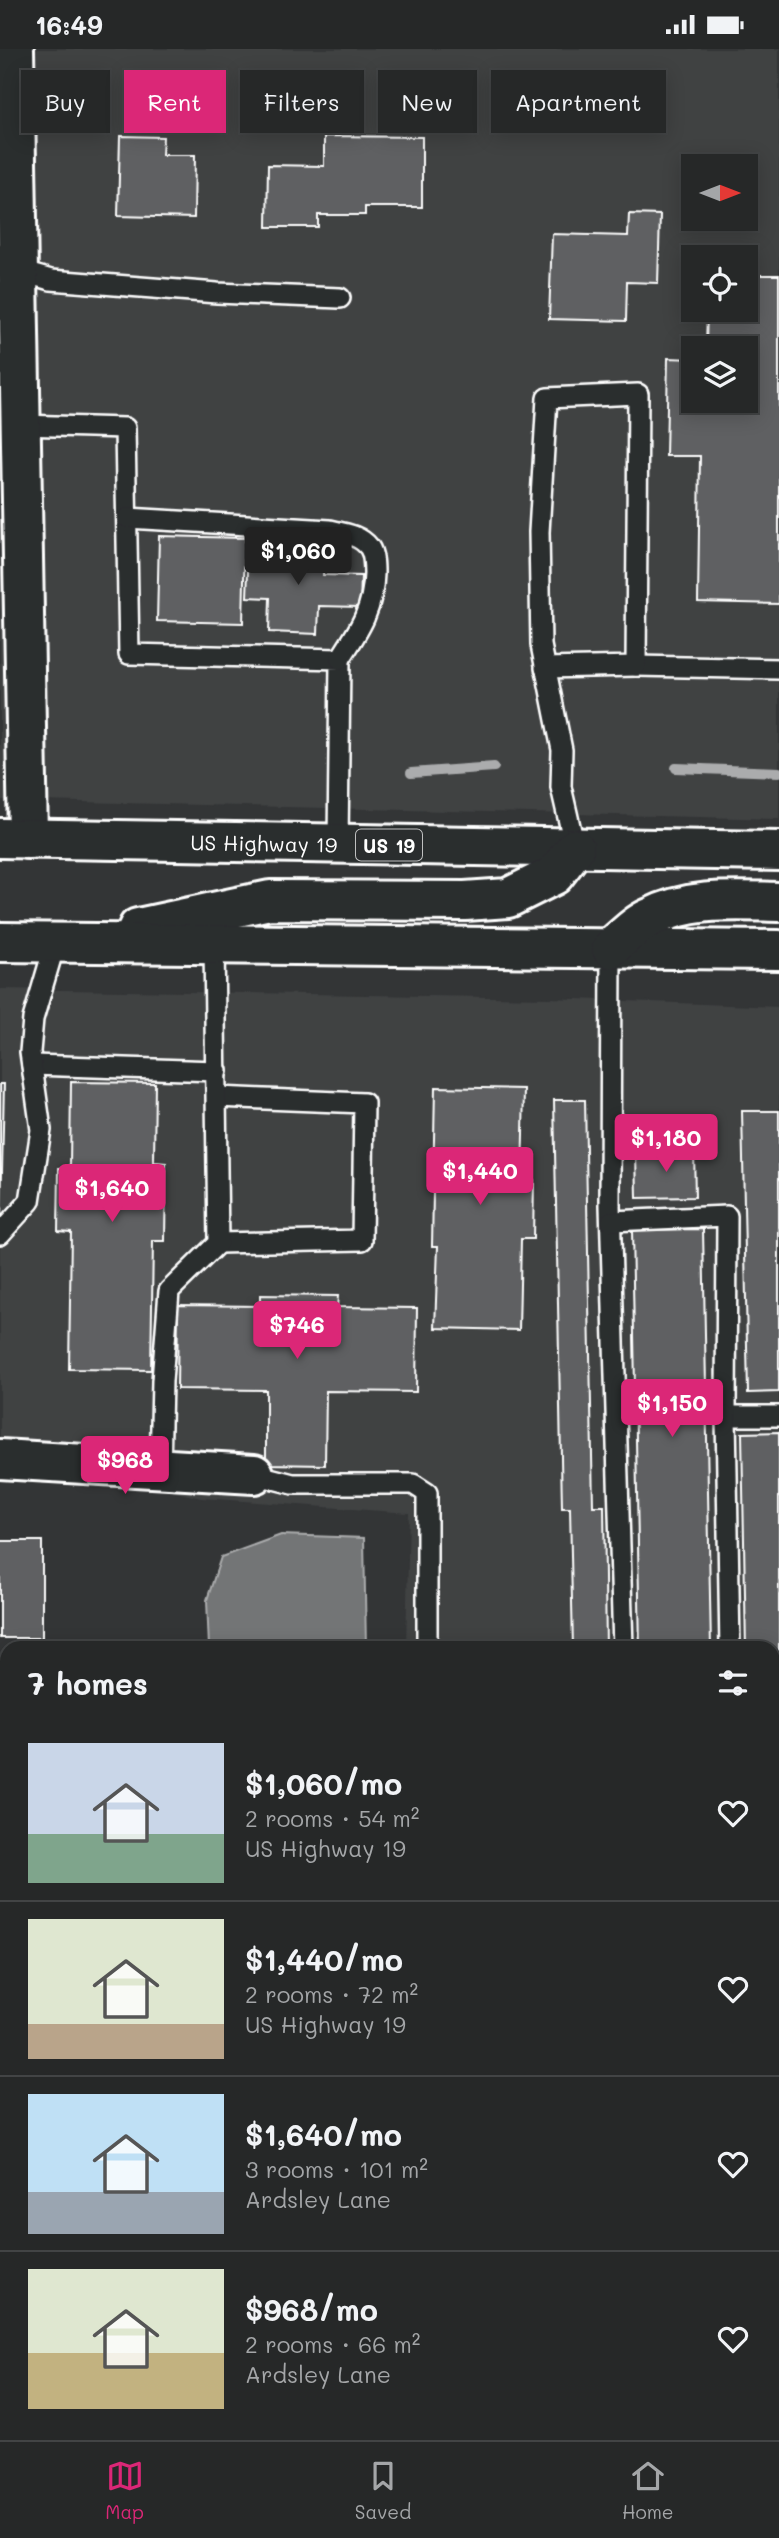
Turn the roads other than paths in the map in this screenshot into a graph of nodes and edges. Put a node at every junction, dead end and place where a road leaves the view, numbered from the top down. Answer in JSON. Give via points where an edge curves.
{"nodes":[{"id":1,"x":14,"y":49,"type":"edge"},
{"id":2,"x":8,"y":99,"type":"edge"},
{"id":3,"x":9,"y":269,"type":"edge"},
{"id":4,"x":340,"y":298,"type":"dead end"},
{"id":5,"x":20,"y":425,"type":"junction"},
{"id":6,"x":127,"y":518,"type":"junction"},
{"id":7,"x":11,"y":584,"type":"edge"},
{"id":8,"x":340,"y":659,"type":"junction"},
{"id":9,"x":635,"y":666,"type":"junction"},
{"id":10,"x":545,"y":669,"type":"junction"},
{"id":11,"x":779,"y":669,"type":"edge"},
{"id":12,"x":14,"y":839,"type":"edge"},
{"id":13,"x":338,"y":844,"type":"junction"},
{"id":14,"x":575,"y":848,"type":"junction"},
{"id":15,"x":779,"y":851,"type":"edge"},
{"id":16,"x":779,"y":902,"type":"edge"},
{"id":17,"x":0,"y":942,"type":"edge"},
{"id":18,"x":61,"y":944,"type":"junction"},
{"id":19,"x":214,"y":945,"type":"junction"},
{"id":20,"x":611,"y":948,"type":"junction"},
{"id":21,"x":779,"y":950,"type":"edge"},
{"id":22,"x":32,"y":1065,"type":"junction"},
{"id":23,"x":217,"y":1071,"type":"junction"},
{"id":24,"x":217,"y":1097,"type":"junction"},
{"id":25,"x":611,"y":1221,"type":"junction"},
{"id":26,"x":0,"y":1234,"type":"edge"},
{"id":27,"x":218,"y":1243,"type":"junction"},
{"id":28,"x":726,"y":1416,"type":"junction"},
{"id":29,"x":779,"y":1416,"type":"edge"},
{"id":30,"x":0,"y":1459,"type":"edge"},
{"id":31,"x":160,"y":1469,"type":"junction"},
{"id":32,"x":254,"y":1474,"type":"joint"},
{"id":33,"x":427,"y":1641,"type":"edge"},
{"id":34,"x":623,"y":1641,"type":"edge"},
{"id":35,"x":730,"y":1641,"type":"edge"}],
"edges":[{"from":1,"to":2,"type":"main road"},
{"from":2,"to":3,"type":"main road"},
{"from":3,"to":4,"type":"lane","via":[[51,280]]},
{"from":3,"to":5,"type":"main road"},
{"from":5,"to":6,"type":"lane","via":[[125,428]]},
{"from":5,"to":7,"type":"main road"},
{"from":6,"to":8,"type":"lane","via":[[129,654]]},
{"from":6,"to":8,"type":"lane","via":[[330,530],[355,537],[369,548],[374,563],[373,594],[364,622]]},
{"from":7,"to":12,"type":"main road"},
{"from":8,"to":13,"type":"lane"},
{"from":9,"to":10,"type":"lane"},
{"from":9,"to":10,"type":"lane","via":[[638,394],[547,398],[539,533]]},
{"from":9,"to":11,"type":"lane"},
{"from":10,"to":14,"type":"lane","via":[[562,750],[561,787]]},
{"from":12,"to":13,"type":"main road","name":"US Highway 19","number":"US 19"},
{"from":13,"to":14,"type":"main road","name":"US Highway 19","number":"US 19"},
{"from":14,"to":15,"type":"main road","name":"US Highway 19","number":"US 19"},
{"from":14,"to":18,"type":"main road","via":[[554,875],[508,898],[270,900]]},
{"from":16,"to":20,"type":"main road","via":[[680,905],[648,918]]},
{"from":17,"to":18,"type":"main road"},
{"from":18,"to":19,"type":"main road"},
{"from":18,"to":22,"type":"lane","via":[[33,1019]]},
{"from":19,"to":20,"type":"main road"},
{"from":19,"to":23,"type":"lane"},
{"from":20,"to":21,"type":"main road"},
{"from":20,"to":25,"type":"lane"},
{"from":22,"to":23,"type":"lane"},
{"from":22,"to":26,"type":"lane","via":[[41,1130],[30,1201]]},
{"from":23,"to":24,"type":"lane"},
{"from":24,"to":27,"type":"lane"},
{"from":24,"to":27,"type":"lane","via":[[364,1103],[362,1240]]},
{"from":25,"to":28,"type":"lane","via":[[726,1216]]},
{"from":25,"to":34,"type":"lane"},
{"from":27,"to":31,"type":"lane","via":[[169,1291]]},
{"from":28,"to":29,"type":"lane"},
{"from":28,"to":35,"type":"lane"},
{"from":30,"to":31,"type":"main road"},
{"from":31,"to":32,"type":"main road"},
{"from":32,"to":33,"type":"lane","via":[[293,1484],[413,1484],[427,1493]]}]}
